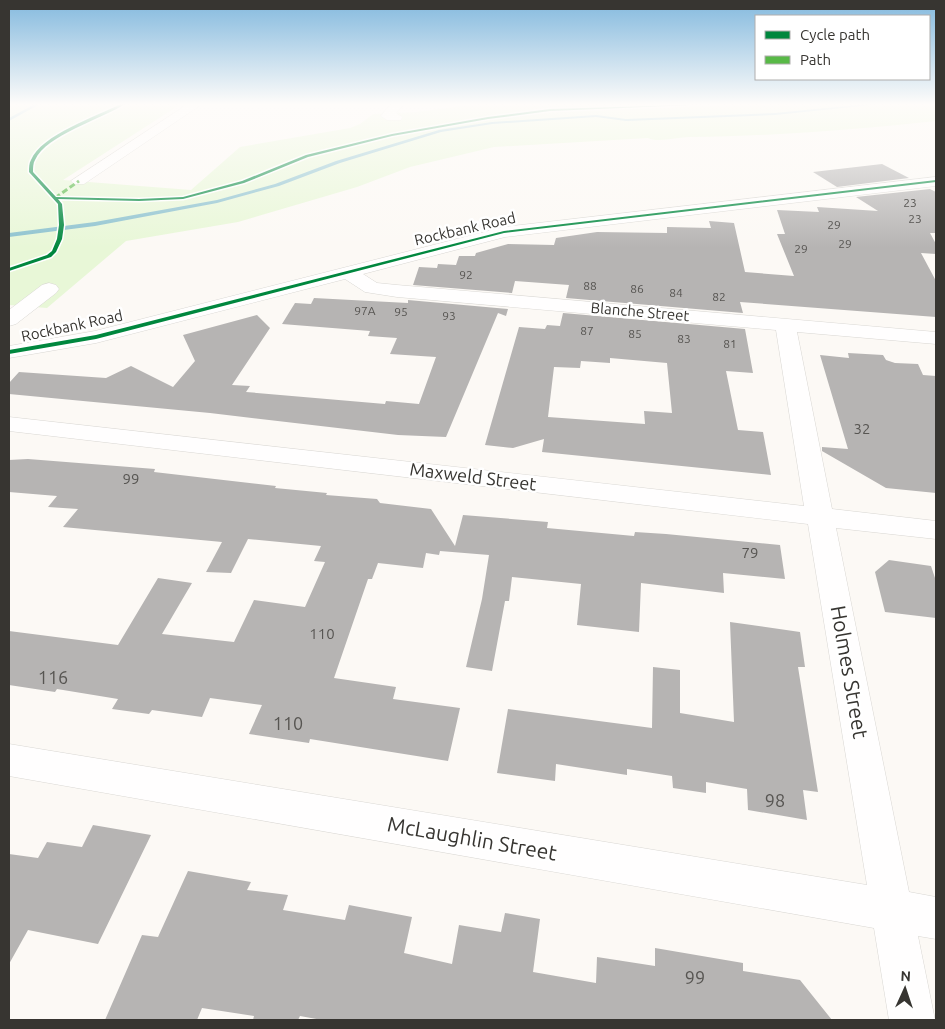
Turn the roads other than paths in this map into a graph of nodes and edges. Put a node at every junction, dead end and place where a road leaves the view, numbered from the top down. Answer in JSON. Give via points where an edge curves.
{"nodes":[{"id":1,"x":123,"y":152,"type":"edge"},
{"id":2,"x":79,"y":181,"type":"dead end"},
{"id":3,"x":936,"y":181,"type":"edge"},
{"id":4,"x":348,"y":272,"type":"junction"},
{"id":5,"x":49,"y":289,"type":"dead end"},
{"id":6,"x":9,"y":320,"type":"edge"},
{"id":7,"x":785,"y":325,"type":"junction"},
{"id":8,"x":96,"y":337,"type":"junction"},
{"id":9,"x":936,"y":338,"type":"edge"},
{"id":10,"x":9,"y":352,"type":"edge"},
{"id":11,"x":9,"y":358,"type":"edge"},
{"id":12,"x":9,"y":424,"type":"edge"},
{"id":13,"x":820,"y":516,"type":"junction"},
{"id":14,"x":936,"y":530,"type":"edge"},
{"id":15,"x":9,"y":760,"type":"edge"},
{"id":16,"x":892,"y":911,"type":"junction"},
{"id":17,"x":936,"y":918,"type":"edge"},
{"id":18,"x":912,"y":1020,"type":"edge"}],
"edges":[{"from":1,"to":2,"type":"street"},
{"from":3,"to":4,"type":"street","name":"Rockbank Road","via":[[504,232]]},
{"from":4,"to":7,"type":"street","name":"Blanche Street","via":[[372,288]]},
{"from":4,"to":8,"type":"street","name":"Rockbank Road"},
{"from":5,"to":6,"type":"street"},
{"from":7,"to":9,"type":"street","name":"Blanche Street"},
{"from":7,"to":13,"type":"street","name":"Holmes Street"},
{"from":8,"to":10,"type":"street","name":"Rockbank Road"},
{"from":8,"to":11,"type":"street","name":"Rockbank Road","via":[[62,349]]},
{"from":12,"to":13,"type":"street","name":"Maxweld Street"},
{"from":13,"to":14,"type":"street","name":"Maxweld Street"},
{"from":13,"to":16,"type":"street","name":"Holmes Street"},
{"from":15,"to":16,"type":"street","name":"McLaughlin Street"},
{"from":16,"to":17,"type":"street","name":"McLaughlin Street"},
{"from":16,"to":18,"type":"street","name":"Holmes Street"}]}
